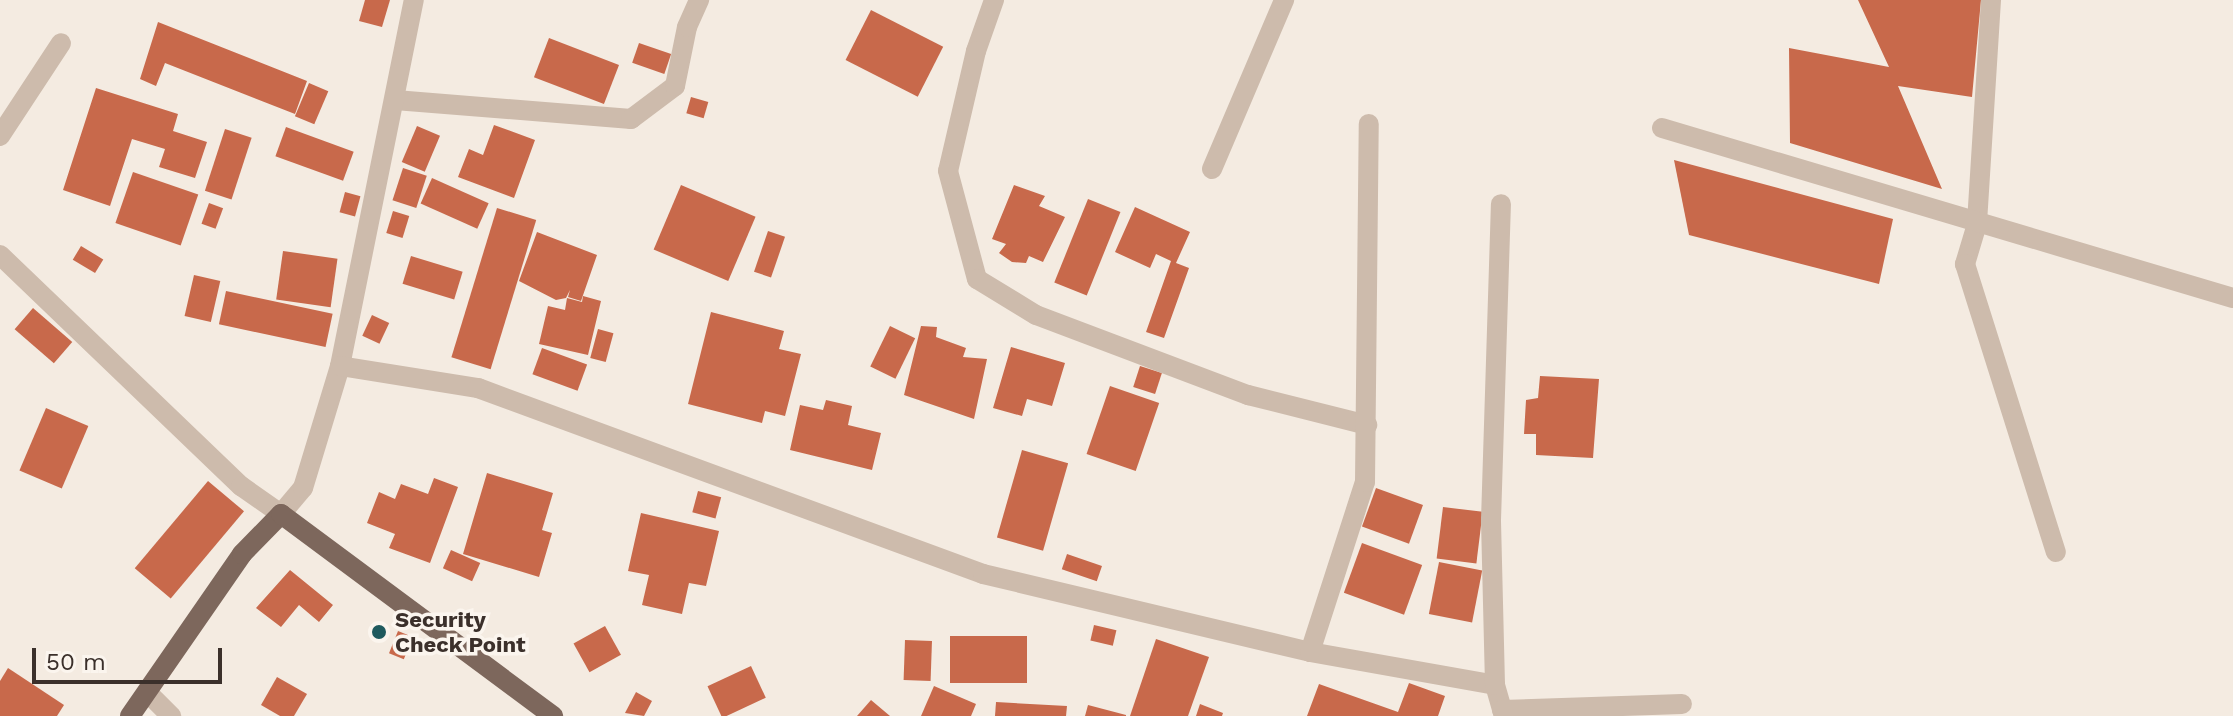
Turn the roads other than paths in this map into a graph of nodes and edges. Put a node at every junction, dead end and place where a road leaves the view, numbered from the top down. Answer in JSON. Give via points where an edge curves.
{"nodes":[{"id":1,"x":414,"y":0,"type":"edge"},
{"id":2,"x":699,"y":0,"type":"edge"},
{"id":3,"x":994,"y":0,"type":"edge"},
{"id":4,"x":1284,"y":0,"type":"edge"},
{"id":5,"x":1991,"y":0,"type":"edge"},
{"id":6,"x":61,"y":43,"type":"dead end"},
{"id":7,"x":395,"y":100,"type":"junction"},
{"id":8,"x":1369,"y":124,"type":"dead end"},
{"id":9,"x":1662,"y":128,"type":"dead end"},
{"id":10,"x":0,"y":136,"type":"edge"},
{"id":11,"x":1212,"y":169,"type":"dead end"},
{"id":12,"x":1501,"y":204,"type":"dead end"},
{"id":13,"x":1977,"y":224,"type":"junction"},
{"id":14,"x":0,"y":255,"type":"edge"},
{"id":15,"x":2233,"y":298,"type":"edge"},
{"id":16,"x":340,"y":366,"type":"junction"},
{"id":17,"x":1367,"y":425,"type":"junction"},
{"id":18,"x":281,"y":514,"type":"junction"},
{"id":19,"x":2056,"y":552,"type":"dead end"},
{"id":20,"x":1310,"y":652,"type":"junction"},
{"id":21,"x":1495,"y":685,"type":"junction"},
{"id":22,"x":148,"y":693,"type":"junction"},
{"id":23,"x":1682,"y":704,"type":"dead end"},
{"id":24,"x":1503,"y":713,"type":"edge"},
{"id":25,"x":130,"y":716,"type":"edge"},
{"id":26,"x":171,"y":716,"type":"edge"},
{"id":27,"x":553,"y":716,"type":"edge"}],
"edges":[{"from":1,"to":7,"type":"street"},
{"from":2,"to":7,"type":"street","via":[[687,27],[675,86],[631,119]]},
{"from":3,"to":17,"type":"street","via":[[976,51],[948,171],[977,279],[1036,315],[1248,395]]},
{"from":4,"to":11,"type":"street"},
{"from":5,"to":13,"type":"street"},
{"from":6,"to":10,"type":"street"},
{"from":7,"to":16,"type":"street"},
{"from":8,"to":17,"type":"street"},
{"from":9,"to":13,"type":"street"},
{"from":12,"to":21,"type":"street","via":[[1491,520]]},
{"from":13,"to":15,"type":"street"},
{"from":13,"to":19,"type":"street","via":[[1965,264]]},
{"from":14,"to":18,"type":"street","via":[[241,486]]},
{"from":16,"to":18,"type":"street","via":[[303,488]]},
{"from":16,"to":20,"type":"street","via":[[478,388],[983,574]]},
{"from":17,"to":20,"type":"street","via":[[1365,482]]},
{"from":18,"to":22,"type":"main road","via":[[242,554]]},
{"from":18,"to":27,"type":"main road"},
{"from":20,"to":21,"type":"street"},
{"from":21,"to":24,"type":"street"},
{"from":22,"to":25,"type":"main road"},
{"from":22,"to":26,"type":"street"},
{"from":23,"to":24,"type":"street"}]}
